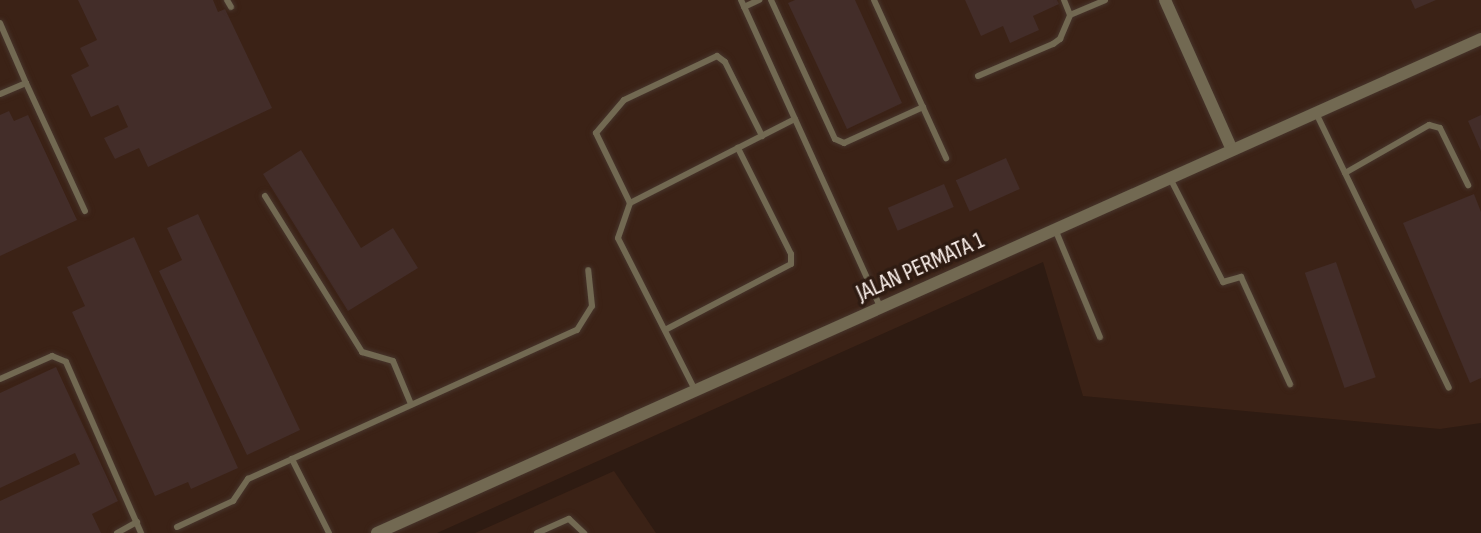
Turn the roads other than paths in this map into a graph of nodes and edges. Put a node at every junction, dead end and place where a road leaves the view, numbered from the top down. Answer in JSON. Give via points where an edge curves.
{"nodes":[{"id":1,"x":759,"y":0,"type":"edge"},
{"id":2,"x":771,"y":0,"type":"edge"},
{"id":3,"x":874,"y":0,"type":"edge"},
{"id":4,"x":1064,"y":0,"type":"edge"},
{"id":5,"x":1105,"y":0,"type":"edge"},
{"id":6,"x":1165,"y":0,"type":"edge"},
{"id":7,"x":742,"y":4,"type":"edge"},
{"id":8,"x":1070,"y":15,"type":"junction"},
{"id":9,"x":0,"y":23,"type":"edge"},
{"id":10,"x":1481,"y":40,"type":"edge"},
{"id":11,"x":978,"y":76,"type":"dead end"},
{"id":12,"x":26,"y":83,"type":"junction"},
{"id":13,"x":0,"y":94,"type":"edge"},
{"id":14,"x":923,"y":107,"type":"junction"},
{"id":15,"x":1316,"y":113,"type":"junction"},
{"id":16,"x":795,"y":119,"type":"junction"},
{"id":17,"x":762,"y":136,"type":"junction"},
{"id":18,"x":737,"y":148,"type":"junction"},
{"id":19,"x":1232,"y":150,"type":"junction"},
{"id":20,"x":946,"y":158,"type":"dead end"},
{"id":21,"x":1345,"y":173,"type":"junction"},
{"id":22,"x":1170,"y":178,"type":"junction"},
{"id":23,"x":1468,"y":185,"type":"dead end"},
{"id":24,"x":265,"y":196,"type":"dead end"},
{"id":25,"x":630,"y":203,"type":"junction"},
{"id":26,"x":85,"y":211,"type":"dead end"},
{"id":27,"x":1055,"y":229,"type":"junction"},
{"id":28,"x":588,"y":270,"type":"dead end"},
{"id":29,"x":880,"y":308,"type":"junction"},
{"id":30,"x":665,"y":330,"type":"junction"},
{"id":31,"x":1100,"y":337,"type":"dead end"},
{"id":32,"x":0,"y":379,"type":"edge"},
{"id":33,"x":1290,"y":384,"type":"dead end"},
{"id":34,"x":1449,"y":388,"type":"dead end"},
{"id":35,"x":695,"y":390,"type":"junction"},
{"id":36,"x":411,"y":404,"type":"junction"},
{"id":37,"x":292,"y":459,"type":"junction"},
{"id":38,"x":137,"y":522,"type":"junction"},
{"id":39,"x":177,"y":527,"type":"dead end"},
{"id":40,"x":117,"y":533,"type":"edge"},
{"id":41,"x":141,"y":533,"type":"edge"},
{"id":42,"x":329,"y":533,"type":"edge"},
{"id":43,"x":377,"y":533,"type":"edge"},
{"id":44,"x":537,"y":533,"type":"edge"},
{"id":45,"x":584,"y":533,"type":"edge"}],
"edges":[{"from":1,"to":7,"type":"lane"},
{"from":2,"to":14,"type":"lane","via":[[835,139],[844,143]]},
{"from":3,"to":14,"type":"lane"},
{"from":4,"to":8,"type":"lane"},
{"from":5,"to":8,"type":"lane"},
{"from":6,"to":19,"type":"street"},
{"from":7,"to":16,"type":"lane"},
{"from":8,"to":11,"type":"lane","via":[[1060,39],[1053,44]]},
{"from":9,"to":12,"type":"lane"},
{"from":10,"to":15,"type":"street","name":"JALAN PERMATA 1"},
{"from":12,"to":13,"type":"lane"},
{"from":12,"to":26,"type":"lane"},
{"from":14,"to":20,"type":"lane"},
{"from":15,"to":19,"type":"street","name":"JALAN PERMATA 1"},
{"from":15,"to":21,"type":"lane"},
{"from":16,"to":17,"type":"lane"},
{"from":16,"to":29,"type":"lane"},
{"from":17,"to":18,"type":"lane"},
{"from":17,"to":25,"type":"lane","via":[[725,62],[717,56],[624,100],[596,133]]},
{"from":18,"to":25,"type":"lane"},
{"from":18,"to":30,"type":"lane","via":[[791,254],[791,264]]},
{"from":19,"to":22,"type":"street","name":"JALAN PERMATA 1"},
{"from":21,"to":23,"type":"lane","via":[[1429,125],[1440,128]]},
{"from":21,"to":34,"type":"lane"},
{"from":22,"to":27,"type":"street","name":"JALAN PERMATA 1"},
{"from":22,"to":33,"type":"lane","via":[[1223,282],[1241,276]]},
{"from":24,"to":36,"type":"lane","via":[[362,352],[393,361]]},
{"from":25,"to":30,"type":"lane","via":[[618,239]]},
{"from":27,"to":29,"type":"street","name":"JALAN PERMATA 1"},
{"from":27,"to":31,"type":"lane"},
{"from":28,"to":36,"type":"lane","via":[[592,306],[577,330]]},
{"from":29,"to":35,"type":"street","name":"JALAN PERMATA 1"},
{"from":30,"to":35,"type":"lane"},
{"from":32,"to":38,"type":"lane","via":[[52,356],[66,362]]},
{"from":35,"to":43,"type":"street","name":"JALAN PERMATA 1"},
{"from":36,"to":37,"type":"lane"},
{"from":37,"to":39,"type":"lane","via":[[248,479],[233,501]]},
{"from":37,"to":42,"type":"lane"},
{"from":38,"to":40,"type":"lane"},
{"from":38,"to":41,"type":"lane"},
{"from":44,"to":45,"type":"lane","via":[[569,519]]}]}
